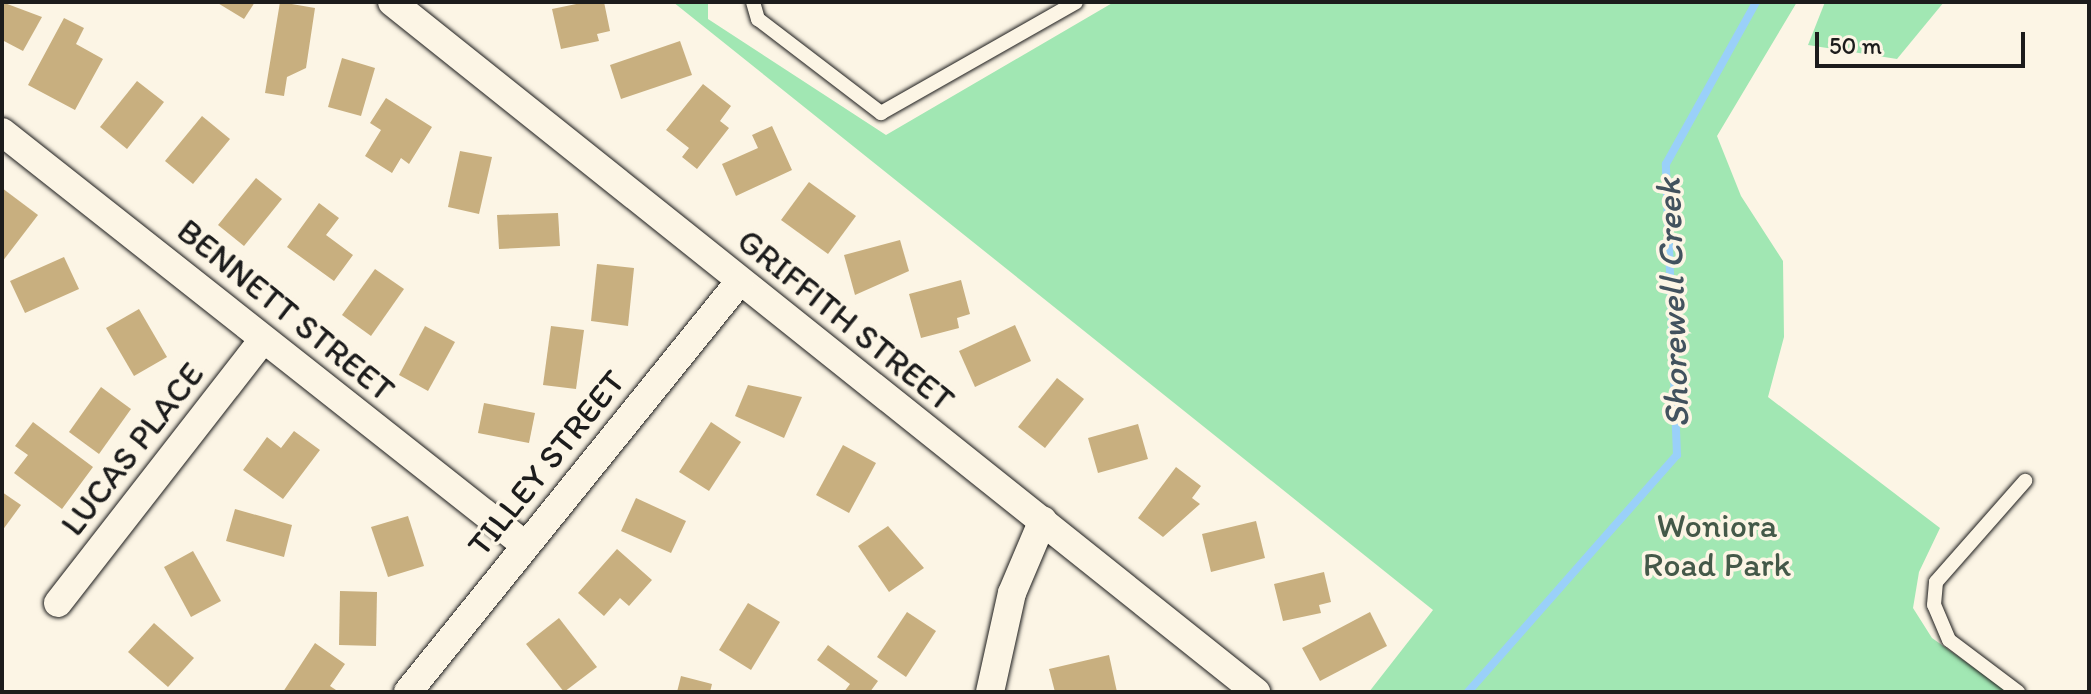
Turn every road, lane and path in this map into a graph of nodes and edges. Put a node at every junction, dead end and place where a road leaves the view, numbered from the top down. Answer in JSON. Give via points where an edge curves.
{"nodes":[{"id":1,"x":392,"y":2,"type":"edge"},
{"id":2,"x":753,"y":2,"type":"edge"},
{"id":3,"x":1076,"y":2,"type":"edge"},
{"id":4,"x":2,"y":132,"type":"edge"},
{"id":5,"x":740,"y":281,"type":"junction"},
{"id":6,"x":263,"y":340,"type":"junction"},
{"id":7,"x":2025,"y":481,"type":"dead end"},
{"id":8,"x":1043,"y":520,"type":"junction"},
{"id":9,"x":525,"y":545,"type":"junction"},
{"id":10,"x":58,"y":603,"type":"dead end"},
{"id":11,"x":408,"y":692,"type":"edge"},
{"id":12,"x":990,"y":692,"type":"edge"},
{"id":13,"x":1256,"y":692,"type":"edge"},
{"id":14,"x":2018,"y":692,"type":"edge"}],
"edges":[{"from":1,"to":5,"type":"street","name":"GRIFFITH STREET"},
{"from":2,"to":3,"type":"lane","via":[[758,19],[881,113]]},
{"from":4,"to":6,"type":"street","name":"BENNETT STREET"},
{"from":5,"to":8,"type":"street","name":"GRIFFITH STREET"},
{"from":5,"to":9,"type":"street","name":"TILLEY STREET"},
{"from":6,"to":9,"type":"street","name":"BENNETT STREET"},
{"from":6,"to":10,"type":"street","name":"LUCAS PLACE"},
{"from":7,"to":14,"type":"lane","via":[[1936,582],[1934,605],[1949,640]]},
{"from":8,"to":12,"type":"street","via":[[1012,593]]},
{"from":8,"to":13,"type":"street","name":"GRIFFITH STREET"},
{"from":9,"to":11,"type":"street","name":"TILLEY STREET"}]}
